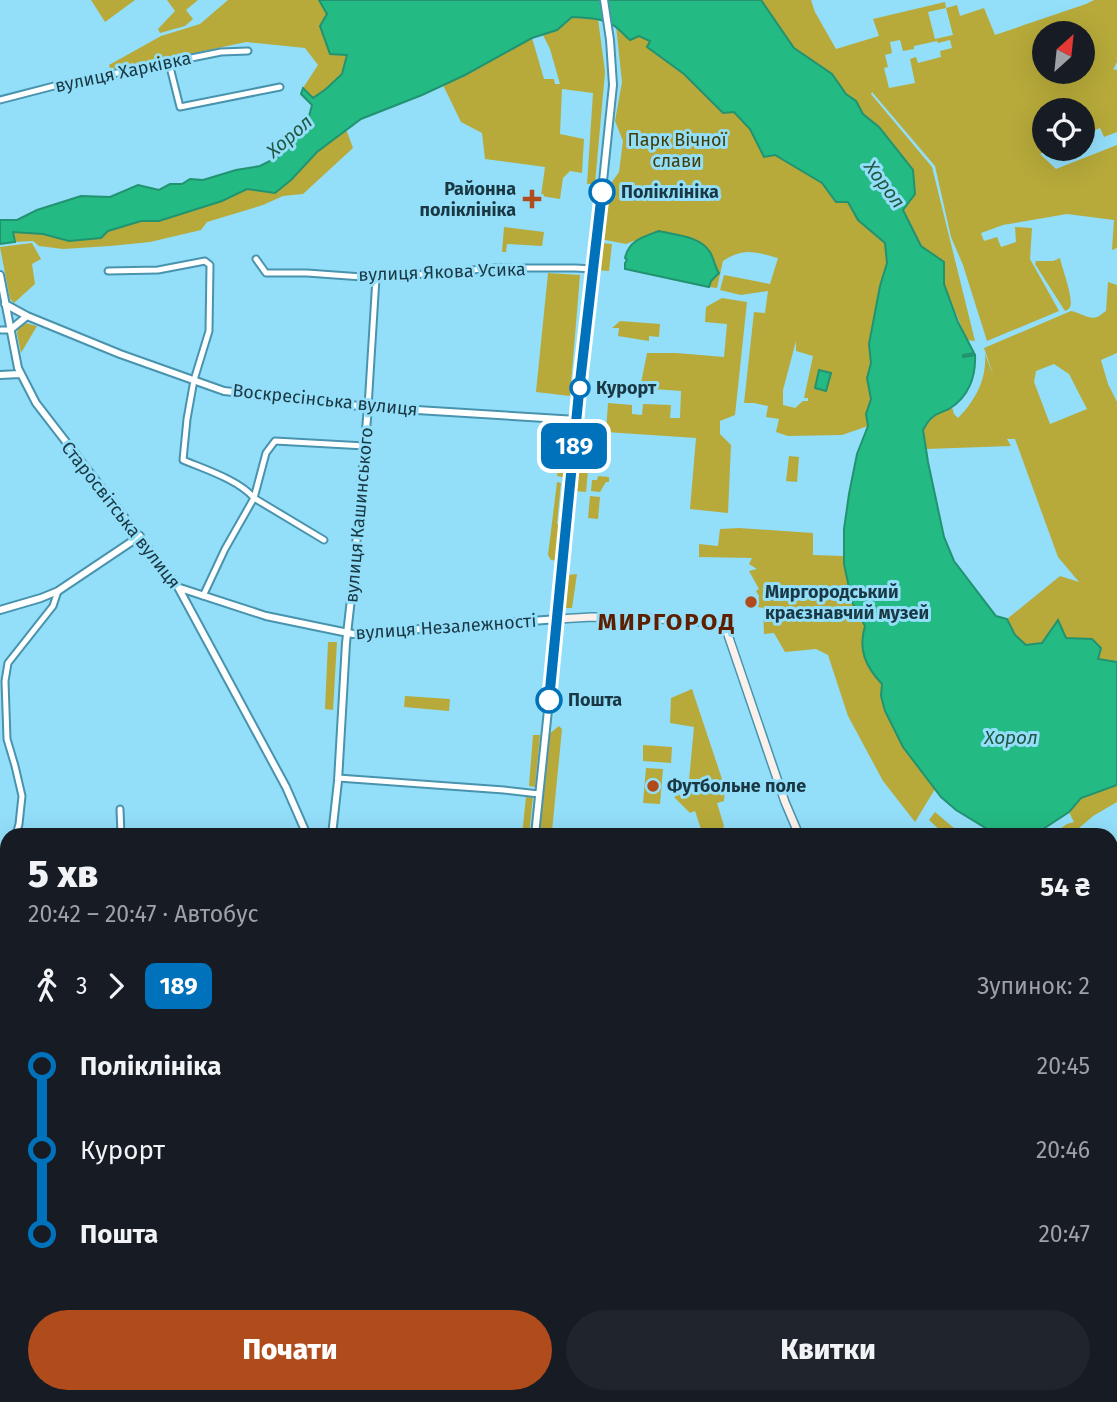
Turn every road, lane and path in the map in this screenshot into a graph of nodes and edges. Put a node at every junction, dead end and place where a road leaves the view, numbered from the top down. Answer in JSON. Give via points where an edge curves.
{"nodes":[{"id":1,"x":604,"y":0,"type":"edge"},
{"id":2,"x":248,"y":51,"type":"dead end"},
{"id":3,"x":169,"y":63,"type":"junction"},
{"id":4,"x":279,"y":87,"type":"dead end"},
{"id":5,"x":0,"y":100,"type":"edge"},
{"id":6,"x":256,"y":259,"type":"dead end"},
{"id":7,"x":594,"y":269,"type":"junction"},
{"id":8,"x":108,"y":271,"type":"dead end"},
{"id":9,"x":0,"y":275,"type":"edge"},
{"id":10,"x":376,"y":278,"type":"junction"},
{"id":11,"x":5,"y":304,"type":"junction"},
{"id":12,"x":27,"y":316,"type":"junction"},
{"id":13,"x":1,"y":330,"type":"edge"},
{"id":14,"x":10,"y":330,"type":"junction"},
{"id":15,"x":20,"y":374,"type":"junction"},
{"id":16,"x":0,"y":375,"type":"edge"},
{"id":17,"x":194,"y":380,"type":"junction"},
{"id":18,"x":368,"y":407,"type":"junction"},
{"id":19,"x":577,"y":420,"type":"junction"},
{"id":20,"x":365,"y":446,"type":"junction"},
{"id":21,"x":254,"y":498,"type":"junction"},
{"id":22,"x":140,"y":536,"type":"junction"},
{"id":23,"x":324,"y":540,"type":"dead end"},
{"id":24,"x":178,"y":587,"type":"junction"},
{"id":25,"x":58,"y":591,"type":"junction"},
{"id":26,"x":203,"y":596,"type":"junction"},
{"id":27,"x":0,"y":610,"type":"edge"},
{"id":28,"x":558,"y":619,"type":"junction"},
{"id":29,"x":347,"y":634,"type":"junction"},
{"id":30,"x":3,"y":703,"type":"edge"},
{"id":31,"x":338,"y":778,"type":"junction"},
{"id":32,"x":539,"y":794,"type":"junction"},
{"id":33,"x":120,"y":809,"type":"dead end"},
{"id":34,"x":18,"y":828,"type":"edge"},
{"id":35,"x":121,"y":828,"type":"edge"},
{"id":36,"x":304,"y":828,"type":"edge"},
{"id":37,"x":333,"y":828,"type":"edge"},
{"id":38,"x":535,"y":828,"type":"edge"},
{"id":39,"x":796,"y":828,"type":"edge"}],
"edges":[{"from":1,"to":7,"type":"street","via":[[612,85]]},
{"from":2,"to":3,"type":"street","name":"вулиця Харківка"},
{"from":3,"to":4,"type":"street","via":[[180,107]]},
{"from":3,"to":5,"type":"street","name":"вулиця Харківка"},
{"from":6,"to":10,"type":"street","name":"вулиця Якова Усика","via":[[266,273]]},
{"from":7,"to":10,"type":"street","name":"вулиця Якова Усика","via":[[496,268]]},
{"from":7,"to":19,"type":"street"},
{"from":8,"to":17,"type":"street","via":[[158,270],[205,261],[210,265],[208,331]]},
{"from":9,"to":11,"type":"street"},
{"from":10,"to":18,"type":"street","name":"вулиця Кашинського"},
{"from":11,"to":12,"type":"street","name":"Воскресінська вулиця"},
{"from":11,"to":14,"type":"street","name":"Старосвітська вулиця"},
{"from":12,"to":14,"type":"street"},
{"from":12,"to":17,"type":"street","name":"Воскресінська вулиця"},
{"from":13,"to":14,"type":"street"},
{"from":14,"to":15,"type":"street","name":"Старосвітська вулиця"},
{"from":15,"to":16,"type":"street"},
{"from":15,"to":22,"type":"street","name":"Старосвітська вулиця","via":[[36,403]]},
{"from":17,"to":18,"type":"street","name":"Воскресінська вулиця","via":[[224,391]]},
{"from":17,"to":21,"type":"street","via":[[183,460]]},
{"from":18,"to":19,"type":"street","name":"Воскресінська вулиця"},
{"from":18,"to":20,"type":"street","name":"вулиця Кашинського"},
{"from":19,"to":28,"type":"street"},
{"from":20,"to":21,"type":"street","via":[[275,441],[266,453]]},
{"from":20,"to":29,"type":"street","name":"вулиця Кашинського"},
{"from":21,"to":23,"type":"street"},
{"from":21,"to":26,"type":"street"},
{"from":22,"to":24,"type":"street","name":"Старосвітська вулиця"},
{"from":22,"to":25,"type":"street"},
{"from":24,"to":26,"type":"street","name":"вулиця Незалежності"},
{"from":24,"to":36,"type":"street","name":"Старосвітська вулиця"},
{"from":25,"to":27,"type":"street"},
{"from":25,"to":30,"type":"street","via":[[53,606],[8,663]]},
{"from":26,"to":29,"type":"street","name":"вулиця Незалежності"},
{"from":28,"to":29,"type":"street","name":"вулиця Незалежності"},
{"from":28,"to":32,"type":"street"},
{"from":28,"to":39,"type":"main road","name":"вулиця Незалежності","via":[[721,623]]},
{"from":29,"to":31,"type":"street","name":"вулиця Кашинського"},
{"from":30,"to":34,"type":"street","via":[[22,796]]},
{"from":31,"to":32,"type":"street"},
{"from":31,"to":37,"type":"street","name":"вулиця Кашинського"},
{"from":32,"to":38,"type":"street"},
{"from":33,"to":35,"type":"street"}]}
